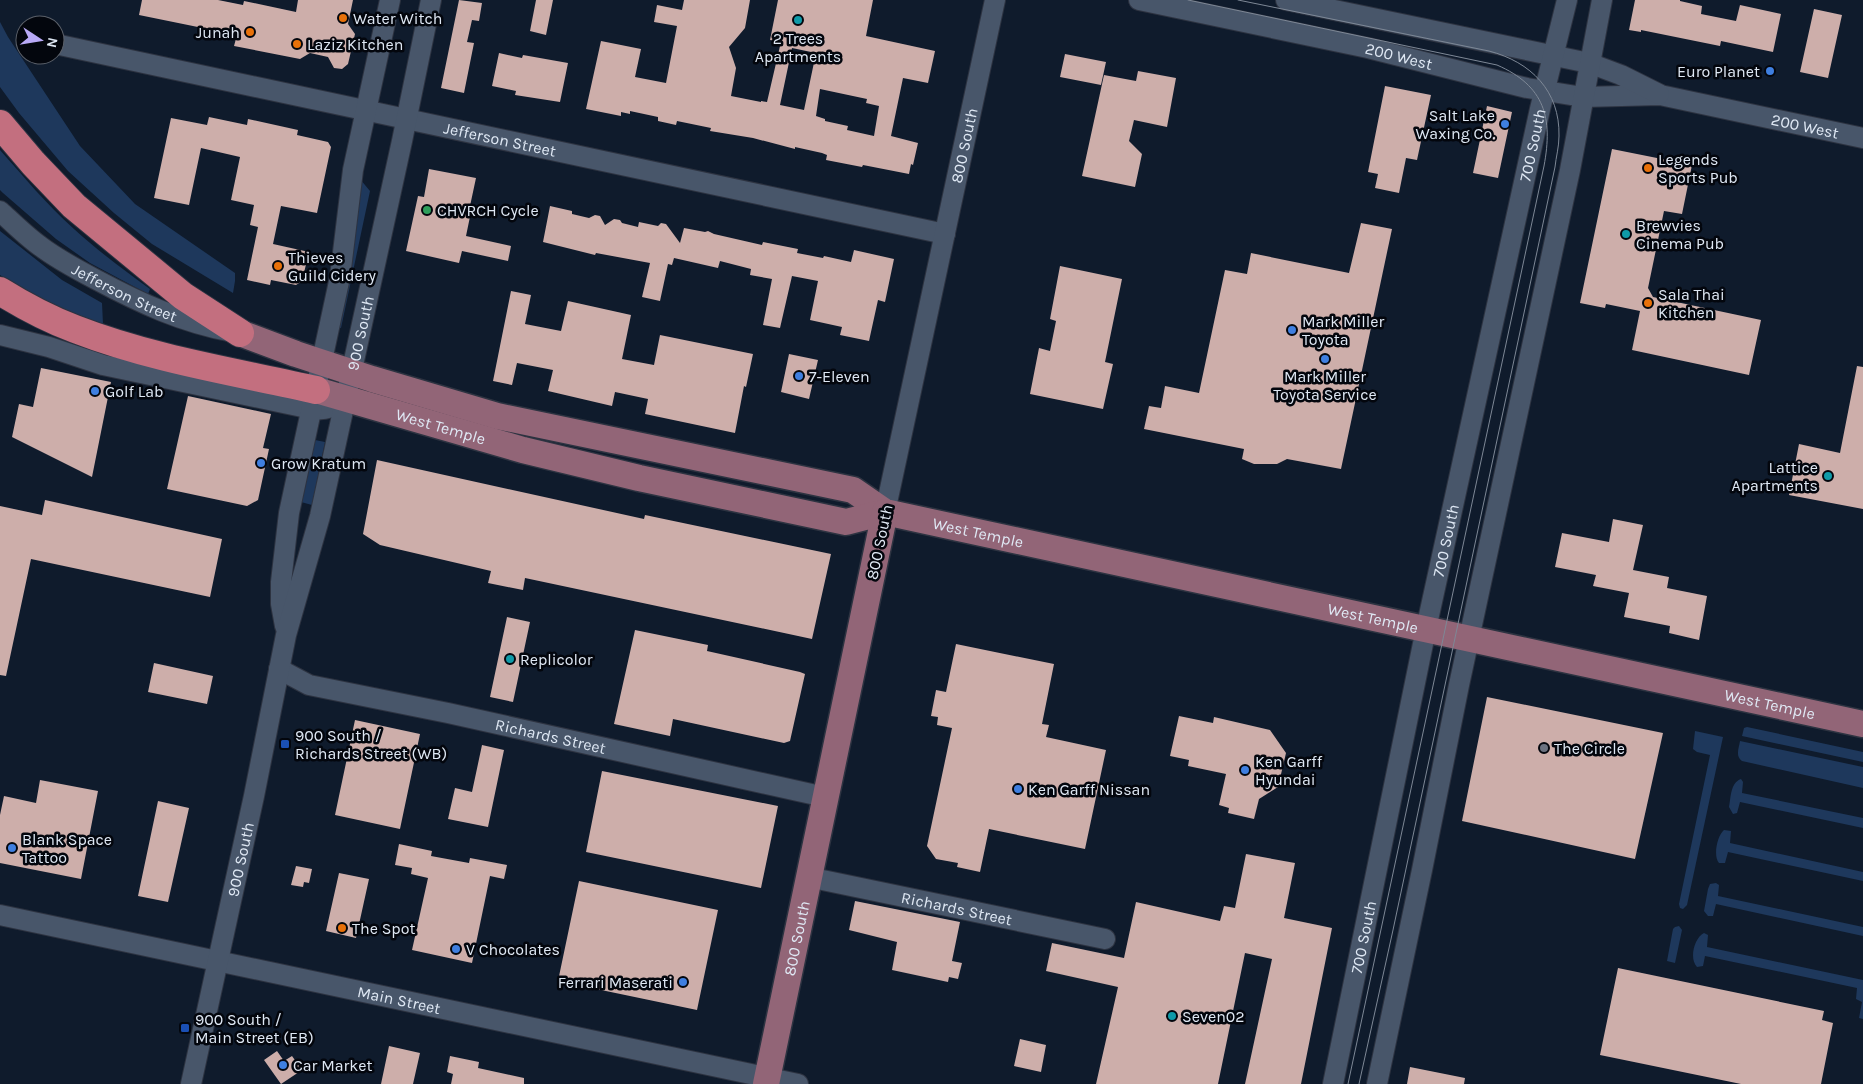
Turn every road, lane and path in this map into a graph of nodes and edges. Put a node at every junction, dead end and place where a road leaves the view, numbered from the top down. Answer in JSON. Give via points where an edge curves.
{"nodes":[{"id":1,"x":390,"y":0,"type":"edge"},
{"id":2,"x":431,"y":0,"type":"edge"},
{"id":3,"x":995,"y":0,"type":"edge"},
{"id":4,"x":1139,"y":0,"type":"edge"},
{"id":5,"x":1286,"y":0,"type":"edge"},
{"id":6,"x":1567,"y":0,"type":"edge"},
{"id":7,"x":1602,"y":0,"type":"edge"},
{"id":8,"x":65,"y":46,"type":"edge"},
{"id":9,"x":1553,"y":56,"type":"junction"},
{"id":10,"x":1589,"y":63,"type":"junction"},
{"id":11,"x":1545,"y":91,"type":"junction"},
{"id":12,"x":1660,"y":95,"type":"junction"},
{"id":13,"x":1583,"y":97,"type":"junction"},
{"id":14,"x":366,"y":110,"type":"junction"},
{"id":15,"x":407,"y":118,"type":"junction"},
{"id":16,"x":0,"y":124,"type":"edge"},
{"id":17,"x":1863,"y":138,"type":"edge"},
{"id":18,"x":0,"y":211,"type":"edge"},
{"id":19,"x":945,"y":234,"type":"junction"},
{"id":20,"x":0,"y":291,"type":"edge"},
{"id":21,"x":240,"y":333,"type":"junction"},
{"id":22,"x":0,"y":336,"type":"edge"},
{"id":23,"x":322,"y":363,"type":"junction"},
{"id":24,"x":351,"y":373,"type":"junction"},
{"id":25,"x":346,"y":398,"type":"junction"},
{"id":26,"x":314,"y":399,"type":"junction"},
{"id":27,"x":885,"y":512,"type":"junction"},
{"id":28,"x":1426,"y":629,"type":"junction"},
{"id":29,"x":286,"y":635,"type":"junction"},
{"id":30,"x":1468,"y":638,"type":"junction"},
{"id":31,"x":279,"y":669,"type":"junction"},
{"id":32,"x":1863,"y":724,"type":"edge"},
{"id":33,"x":825,"y":797,"type":"junction"},
{"id":34,"x":808,"y":877,"type":"junction"},
{"id":35,"x":0,"y":915,"type":"edge"},
{"id":36,"x":1106,"y":939,"type":"dead end"},
{"id":37,"x":217,"y":962,"type":"junction"},
{"id":38,"x":766,"y":1081,"type":"edge"},
{"id":39,"x":191,"y":1084,"type":"edge"},
{"id":40,"x":798,"y":1084,"type":"edge"},
{"id":41,"x":1333,"y":1084,"type":"edge"},
{"id":42,"x":1377,"y":1084,"type":"edge"}],
"edges":[{"from":1,"to":14,"type":"street","name":"900 South"},
{"from":2,"to":15,"type":"street","name":"900 South"},
{"from":3,"to":19,"type":"street","name":"800 South"},
{"from":4,"to":11,"type":"street","name":"200 West","via":[[1368,48]]},
{"from":5,"to":9,"type":"street","name":"200 West"},
{"from":6,"to":9,"type":"street","name":"700 South"},
{"from":7,"to":10,"type":"street"},
{"from":8,"to":14,"type":"street","name":"Jefferson Street"},
{"from":9,"to":10,"type":"street","name":"200 West"},
{"from":9,"to":11,"type":"street","name":"700 South"},
{"from":10,"to":12,"type":"street","name":"200 West"},
{"from":10,"to":13,"type":"street"},
{"from":11,"to":13,"type":"street","name":"200 West"},
{"from":11,"to":28,"type":"street","name":"700 South"},
{"from":12,"to":13,"type":"street","name":"200 West"},
{"from":12,"to":17,"type":"street","name":"200 West"},
{"from":13,"to":30,"type":"street"},
{"from":14,"to":15,"type":"street","name":"Jefferson Street"},
{"from":14,"to":23,"type":"street","name":"900 South","via":[[350,190],[342,266]]},
{"from":15,"to":19,"type":"street","name":"Jefferson Street"},
{"from":15,"to":24,"type":"street","name":"900 South"},
{"from":16,"to":21,"type":"highway","via":[[74,206],[183,296]]},
{"from":18,"to":21,"type":"street","name":"Jefferson Street","via":[[64,263],[130,298],[206,327]]},
{"from":19,"to":27,"type":"street","name":"800 South"},
{"from":20,"to":26,"type":"highway","via":[[47,317],[101,339]]},
{"from":21,"to":23,"type":"main road","name":"Jefferson Street"},
{"from":22,"to":26,"type":"street","via":[[50,347],[103,365]]},
{"from":23,"to":24,"type":"main road","name":"West Temple"},
{"from":23,"to":26,"type":"street","name":"900 South"},
{"from":24,"to":25,"type":"street","name":"900 South"},
{"from":24,"to":27,"type":"main road","name":"West Temple","via":[[520,421],[853,490]]},
{"from":25,"to":26,"type":"main road","name":"West Temple"},
{"from":25,"to":27,"type":"main road","name":"West Temple","via":[[533,453],[846,522]]},
{"from":25,"to":29,"type":"street","name":"900 South","via":[[315,537]]},
{"from":26,"to":29,"type":"street","name":"900 South","via":[[284,544],[281,604]]},
{"from":27,"to":28,"type":"main road","name":"West Temple"},
{"from":27,"to":33,"type":"main road","name":"800 South"},
{"from":28,"to":30,"type":"main road","name":"West Temple"},
{"from":28,"to":41,"type":"street","name":"700 South"},
{"from":29,"to":31,"type":"street","name":"900 South"},
{"from":30,"to":32,"type":"main road","name":"West Temple"},
{"from":30,"to":42,"type":"street"},
{"from":31,"to":33,"type":"street","name":"Richards Street","via":[[309,684]]},
{"from":31,"to":37,"type":"street","name":"900 South"},
{"from":33,"to":34,"type":"main road","name":"800 South"},
{"from":34,"to":36,"type":"street","name":"Richards Street"},
{"from":34,"to":38,"type":"main road","name":"800 South"},
{"from":35,"to":37,"type":"street","name":"Main Street"},
{"from":37,"to":38,"type":"street","name":"Main Street"},
{"from":37,"to":39,"type":"street","name":"900 South"},
{"from":38,"to":40,"type":"street","name":"Main Street"}]}
